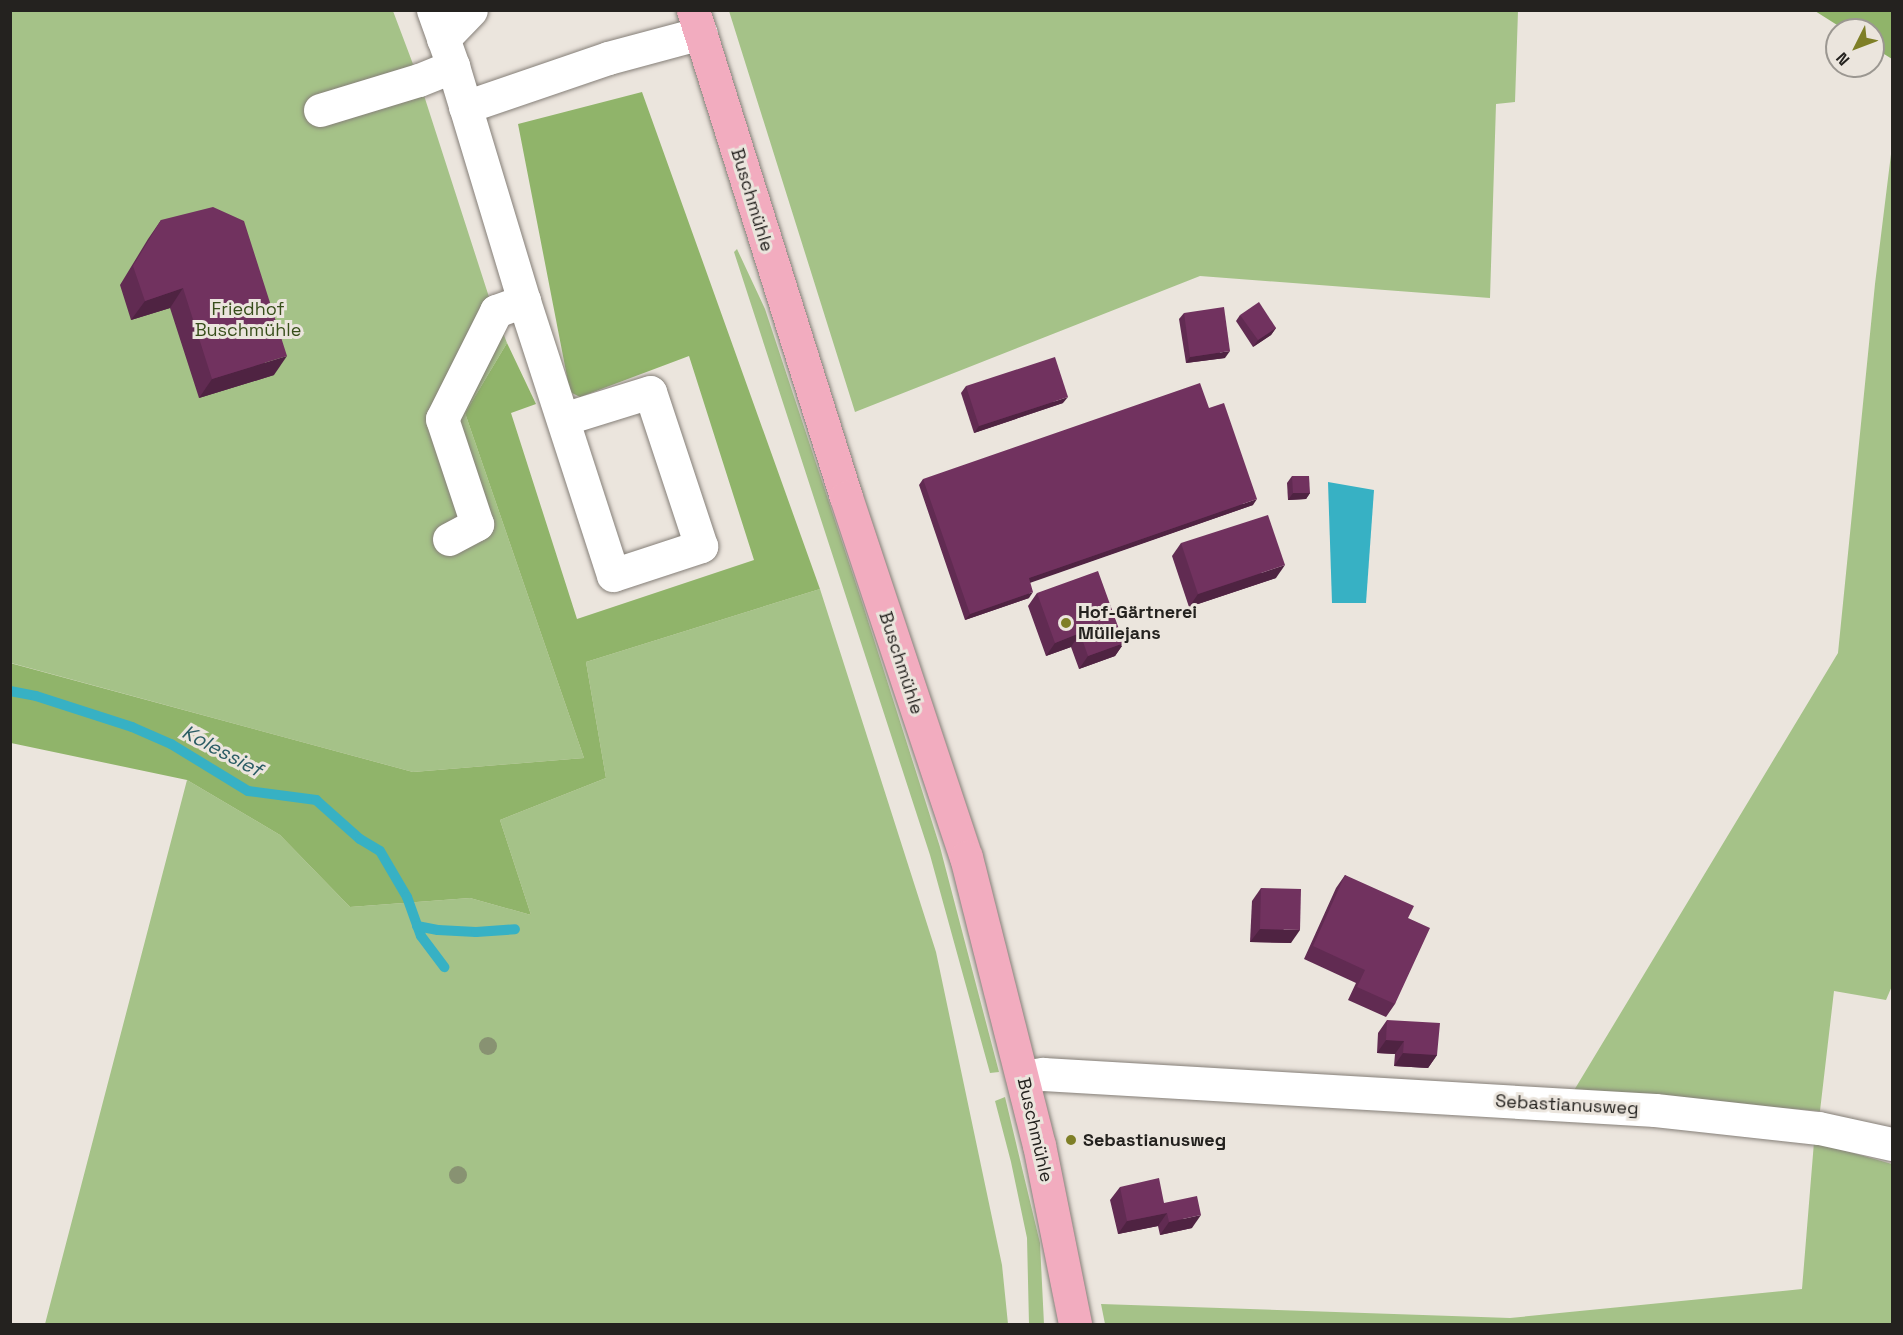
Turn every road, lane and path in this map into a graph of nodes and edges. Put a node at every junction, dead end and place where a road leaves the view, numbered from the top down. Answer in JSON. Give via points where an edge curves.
{"nodes":[{"id":1,"x":471,"y":10,"type":"edge"},
{"id":2,"x":697,"y":22,"type":"edge"},
{"id":3,"x":443,"y":38,"type":"edge"},
{"id":4,"x":465,"y":107,"type":"junction"},
{"id":5,"x":320,"y":110,"type":"dead end"},
{"id":6,"x":524,"y":301,"type":"junction"},
{"id":7,"x":563,"y":418,"type":"junction"},
{"id":8,"x":449,"y":539,"type":"dead end"},
{"id":9,"x":1023,"y":1077,"type":"junction"},
{"id":10,"x":1893,"y":1144,"type":"edge"},
{"id":11,"x":1075,"y":1324,"type":"edge"}],
"edges":[{"from":1,"to":3,"type":"street"},
{"from":2,"to":4,"type":"street","via":[[608,58]]},
{"from":2,"to":9,"type":"main road","name":"Buschmühle","via":[[846,497],[966,857]]},
{"from":3,"to":4,"type":"street"},
{"from":3,"to":5,"type":"street","via":[[419,80]]},
{"from":4,"to":6,"type":"street"},
{"from":6,"to":7,"type":"street"},
{"from":6,"to":8,"type":"street","via":[[496,311],[442,419],[477,524]]},
{"from":7,"to":7,"type":"street","via":[[613,575],[701,546],[650,392]]},
{"from":9,"to":10,"type":"street","name":"Sebastianusweg","via":[[1044,1074],[1655,1110],[1819,1128]]},
{"from":9,"to":11,"type":"main road","name":"Buschmühle"}]}
